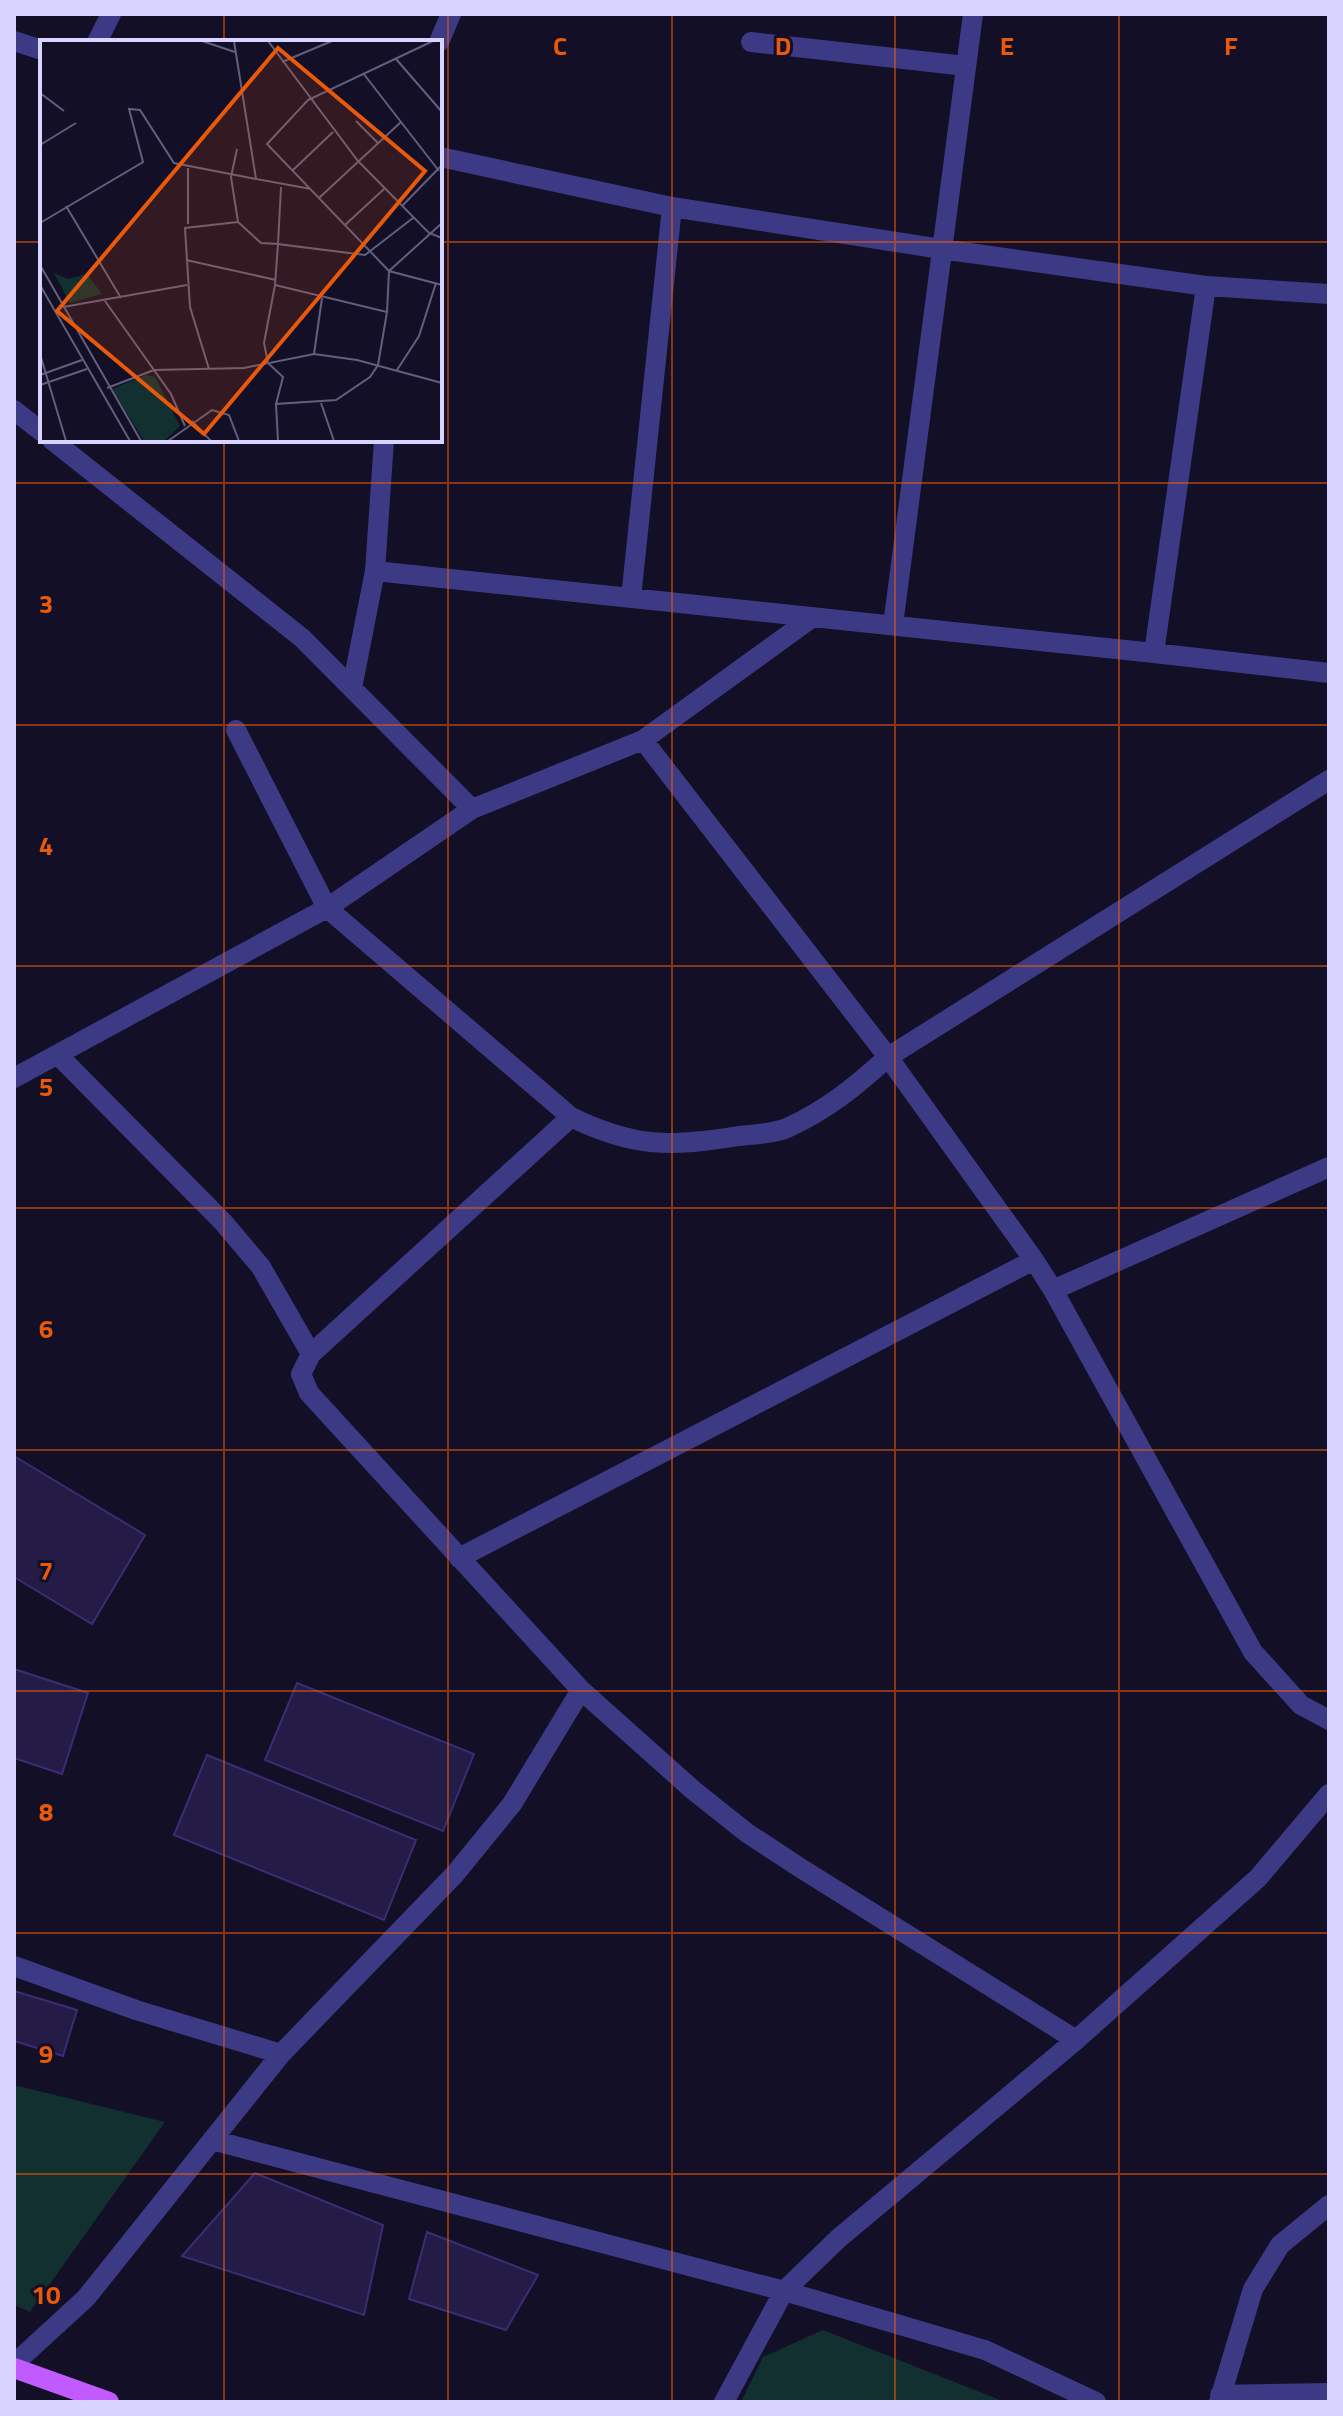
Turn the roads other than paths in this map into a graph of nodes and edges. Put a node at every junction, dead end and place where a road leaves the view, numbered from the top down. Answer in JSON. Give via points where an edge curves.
{"nodes":[{"id":1,"x":111,"y":14,"type":"edge"},
{"id":2,"x":451,"y":14,"type":"edge"},
{"id":3,"x":973,"y":14,"type":"edge"},
{"id":4,"x":98,"y":40,"type":"edge"},
{"id":5,"x":440,"y":40,"type":"edge"},
{"id":6,"x":14,"y":41,"type":"edge"},
{"id":7,"x":751,"y":42,"type":"dead end"},
{"id":8,"x":40,"y":49,"type":"edge"},
{"id":9,"x":966,"y":66,"type":"junction"},
{"id":10,"x":442,"y":157,"type":"edge"},
{"id":11,"x":672,"y":207,"type":"junction"},
{"id":12,"x":941,"y":249,"type":"junction"},
{"id":13,"x":1206,"y":286,"type":"junction"},
{"id":14,"x":1329,"y":294,"type":"edge"},
{"id":15,"x":14,"y":410,"type":"edge"},
{"id":16,"x":40,"y":430,"type":"edge"},
{"id":17,"x":55,"y":442,"type":"edge"},
{"id":18,"x":384,"y":442,"type":"edge"},
{"id":19,"x":375,"y":571,"type":"junction"},
{"id":20,"x":631,"y":598,"type":"junction"},
{"id":21,"x":813,"y":617,"type":"junction"},
{"id":22,"x":893,"y":625,"type":"junction"},
{"id":23,"x":1154,"y":653,"type":"junction"},
{"id":24,"x":1329,"y":673,"type":"edge"},
{"id":25,"x":352,"y":688,"type":"junction"},
{"id":26,"x":236,"y":730,"type":"dead end"},
{"id":27,"x":643,"y":740,"type":"junction"},
{"id":28,"x":1329,"y":780,"type":"edge"},
{"id":29,"x":472,"y":809,"type":"junction"},
{"id":30,"x":327,"y":908,"type":"junction"},
{"id":31,"x":58,"y":1055,"type":"junction"},
{"id":32,"x":888,"y":1057,"type":"junction"},
{"id":33,"x":14,"y":1078,"type":"edge"},
{"id":34,"x":571,"y":1117,"type":"junction"},
{"id":35,"x":1329,"y":1167,"type":"edge"},
{"id":36,"x":1034,"y":1260,"type":"junction"},
{"id":37,"x":1053,"y":1290,"type":"junction"},
{"id":38,"x":311,"y":1354,"type":"junction"},
{"id":39,"x":459,"y":1558,"type":"junction"},
{"id":40,"x":581,"y":1690,"type":"junction"},
{"id":41,"x":1329,"y":1720,"type":"edge"},
{"id":42,"x":1329,"y":1794,"type":"edge"},
{"id":43,"x":14,"y":1966,"type":"edge"},
{"id":44,"x":1076,"y":2040,"type":"junction"},
{"id":45,"x":281,"y":2054,"type":"junction"},
{"id":46,"x":212,"y":2140,"type":"junction"},
{"id":47,"x":1329,"y":2205,"type":"edge"},
{"id":48,"x":784,"y":2291,"type":"junction"},
{"id":49,"x":14,"y":2366,"type":"edge"},
{"id":50,"x":1329,"y":2393,"type":"edge"},
{"id":51,"x":1219,"y":2398,"type":"edge"},
{"id":52,"x":109,"y":2402,"type":"edge"},
{"id":53,"x":724,"y":2402,"type":"edge"},
{"id":54,"x":1096,"y":2402,"type":"edge"}],
"edges":[{"from":1,"to":4,"type":"street"},
{"from":2,"to":5,"type":"street"},
{"from":3,"to":9,"type":"street"},
{"from":6,"to":8,"type":"street"},
{"from":7,"to":9,"type":"street"},
{"from":9,"to":12,"type":"street"},
{"from":10,"to":11,"type":"street"},
{"from":11,"to":12,"type":"street"},
{"from":11,"to":20,"type":"street"},
{"from":12,"to":13,"type":"street"},
{"from":12,"to":22,"type":"street"},
{"from":13,"to":14,"type":"street"},
{"from":13,"to":23,"type":"street"},
{"from":15,"to":16,"type":"street"},
{"from":17,"to":25,"type":"street","via":[[302,638]]},
{"from":18,"to":19,"type":"street"},
{"from":19,"to":20,"type":"street"},
{"from":19,"to":25,"type":"street"},
{"from":20,"to":21,"type":"street"},
{"from":21,"to":22,"type":"street"},
{"from":21,"to":27,"type":"street"},
{"from":22,"to":23,"type":"street"},
{"from":23,"to":24,"type":"street"},
{"from":25,"to":29,"type":"street"},
{"from":26,"to":30,"type":"street"},
{"from":27,"to":29,"type":"street"},
{"from":27,"to":32,"type":"street"},
{"from":28,"to":32,"type":"street"},
{"from":29,"to":30,"type":"street"},
{"from":30,"to":31,"type":"street"},
{"from":30,"to":34,"type":"street"},
{"from":31,"to":33,"type":"street"},
{"from":31,"to":38,"type":"street","via":[[223,1222],[261,1267]]},
{"from":32,"to":34,"type":"street","via":[[844,1097],[784,1129],[649,1144],[604,1133]]},
{"from":32,"to":36,"type":"street"},
{"from":34,"to":38,"type":"street"},
{"from":35,"to":37,"type":"street"},
{"from":36,"to":37,"type":"street"},
{"from":36,"to":39,"type":"street"},
{"from":37,"to":41,"type":"street","via":[[1253,1652],[1301,1705]]},
{"from":38,"to":39,"type":"street","via":[[301,1374],[309,1393]]},
{"from":39,"to":40,"type":"street"},
{"from":40,"to":44,"type":"street","via":[[747,1833]]},
{"from":40,"to":45,"type":"street","via":[[512,1804],[455,1874]]},
{"from":42,"to":44,"type":"street","via":[[1258,1878]]},
{"from":43,"to":45,"type":"street"},
{"from":44,"to":48,"type":"street","via":[[839,2238]]},
{"from":45,"to":46,"type":"street"},
{"from":46,"to":48,"type":"street"},
{"from":46,"to":49,"type":"street","via":[[86,2298]]},
{"from":47,"to":51,"type":"street","via":[[1280,2245],[1253,2289]]},
{"from":48,"to":53,"type":"street"},
{"from":48,"to":54,"type":"street","via":[[985,2350]]},
{"from":49,"to":52,"type":"main road"},
{"from":50,"to":51,"type":"street"}]}
